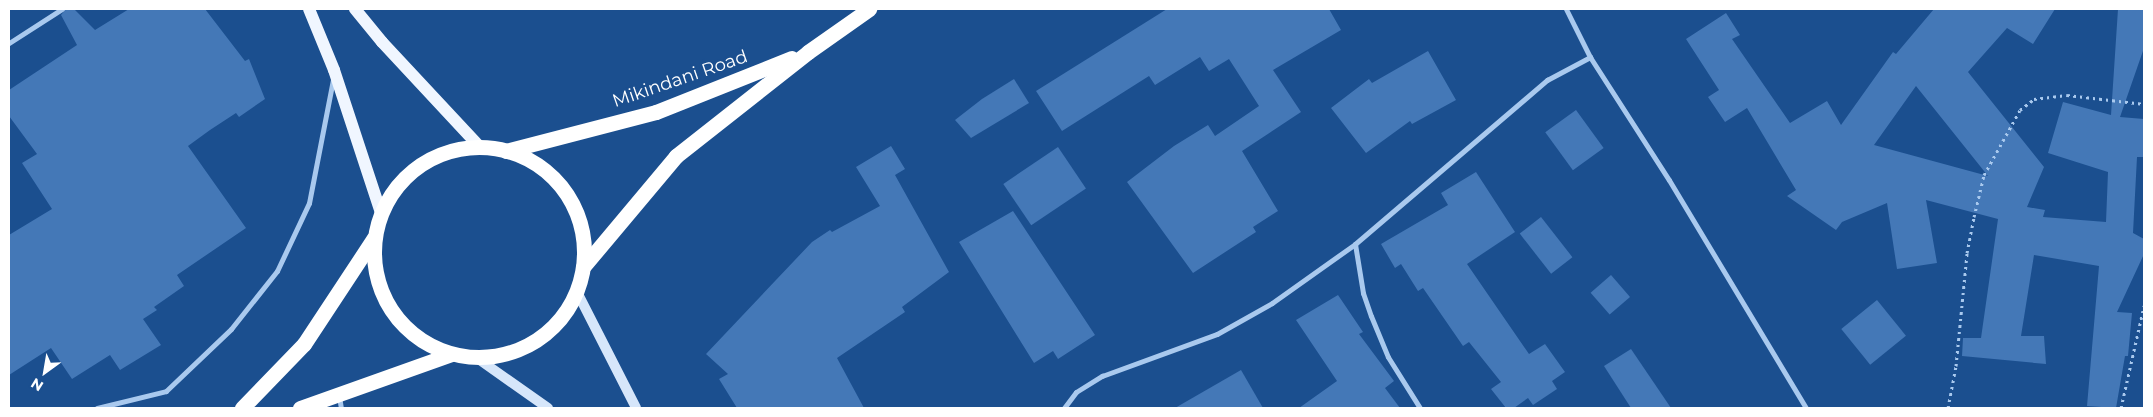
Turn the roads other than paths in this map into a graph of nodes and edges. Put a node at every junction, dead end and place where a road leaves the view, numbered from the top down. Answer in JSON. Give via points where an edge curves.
{"nodes":[{"id":1,"x":62,"y":9,"type":"edge"},
{"id":2,"x":309,"y":9,"type":"edge"},
{"id":3,"x":355,"y":9,"type":"edge"},
{"id":4,"x":1566,"y":9,"type":"edge"},
{"id":5,"x":864,"y":10,"type":"edge"},
{"id":6,"x":9,"y":42,"type":"edge"},
{"id":7,"x":808,"y":52,"type":"junction"},
{"id":8,"x":1590,"y":57,"type":"junction"},
{"id":9,"x":334,"y":70,"type":"junction"},
{"id":10,"x":480,"y":147,"type":"junction"},
{"id":11,"x":506,"y":151,"type":"junction"},
{"id":12,"x":380,"y":213,"type":"junction"},
{"id":13,"x":374,"y":238,"type":"junction"},
{"id":14,"x":1355,"y":244,"type":"junction"},
{"id":15,"x":583,"y":268,"type":"junction"},
{"id":16,"x":576,"y":292,"type":"junction"},
{"id":17,"x":452,"y":354,"type":"junction"},
{"id":18,"x":477,"y":358,"type":"junction"},
{"id":19,"x":340,"y":402,"type":"edge"},
{"id":20,"x":97,"y":408,"type":"edge"},
{"id":21,"x":242,"y":408,"type":"edge"},
{"id":22,"x":300,"y":408,"type":"edge"},
{"id":23,"x":548,"y":408,"type":"edge"},
{"id":24,"x":636,"y":408,"type":"edge"},
{"id":25,"x":1064,"y":408,"type":"edge"},
{"id":26,"x":1420,"y":408,"type":"edge"},
{"id":27,"x":1806,"y":408,"type":"edge"}],
"edges":[{"from":1,"to":6,"type":"street"},
{"from":2,"to":9,"type":"main road"},
{"from":3,"to":10,"type":"main road"},
{"from":4,"to":8,"type":"street"},
{"from":5,"to":7,"type":"highway","name":"Mikindani Road"},
{"from":7,"to":11,"type":"highway","name":"Mikindani Road","via":[[656,112]]},
{"from":7,"to":15,"type":"highway","name":"Mikindani Road","via":[[676,156]]},
{"from":8,"to":14,"type":"street","via":[[1547,80]]},
{"from":8,"to":27,"type":"street","via":[[1669,180]]},
{"from":9,"to":12,"type":"main road"},
{"from":9,"to":20,"type":"street","via":[[309,203],[277,271],[231,329],[166,391]]},
{"from":10,"to":11,"type":"highway"},
{"from":10,"to":12,"type":"highway","via":[[455,150],[431,158],[410,172]]},
{"from":11,"to":15,"type":"highway","via":[[529,160],[550,175],[566,194],[578,217],[584,242]]},
{"from":12,"to":13,"type":"highway"},
{"from":13,"to":17,"type":"highway","via":[[374,263],[379,287],[391,310],[407,330]]},
{"from":13,"to":21,"type":"highway","via":[[304,344]]},
{"from":14,"to":25,"type":"street","via":[[1272,303],[1217,334],[1102,376],[1076,392]]},
{"from":14,"to":26,"type":"street","via":[[1363,293],[1371,316],[1388,357]]},
{"from":15,"to":16,"type":"highway"},
{"from":16,"to":18,"type":"highway","via":[[564,314],[547,332],[526,346],[502,355]]},
{"from":16,"to":24,"type":"street"},
{"from":17,"to":18,"type":"highway"},
{"from":17,"to":19,"type":"highway"},
{"from":18,"to":23,"type":"street"},
{"from":19,"to":22,"type":"highway"}]}
